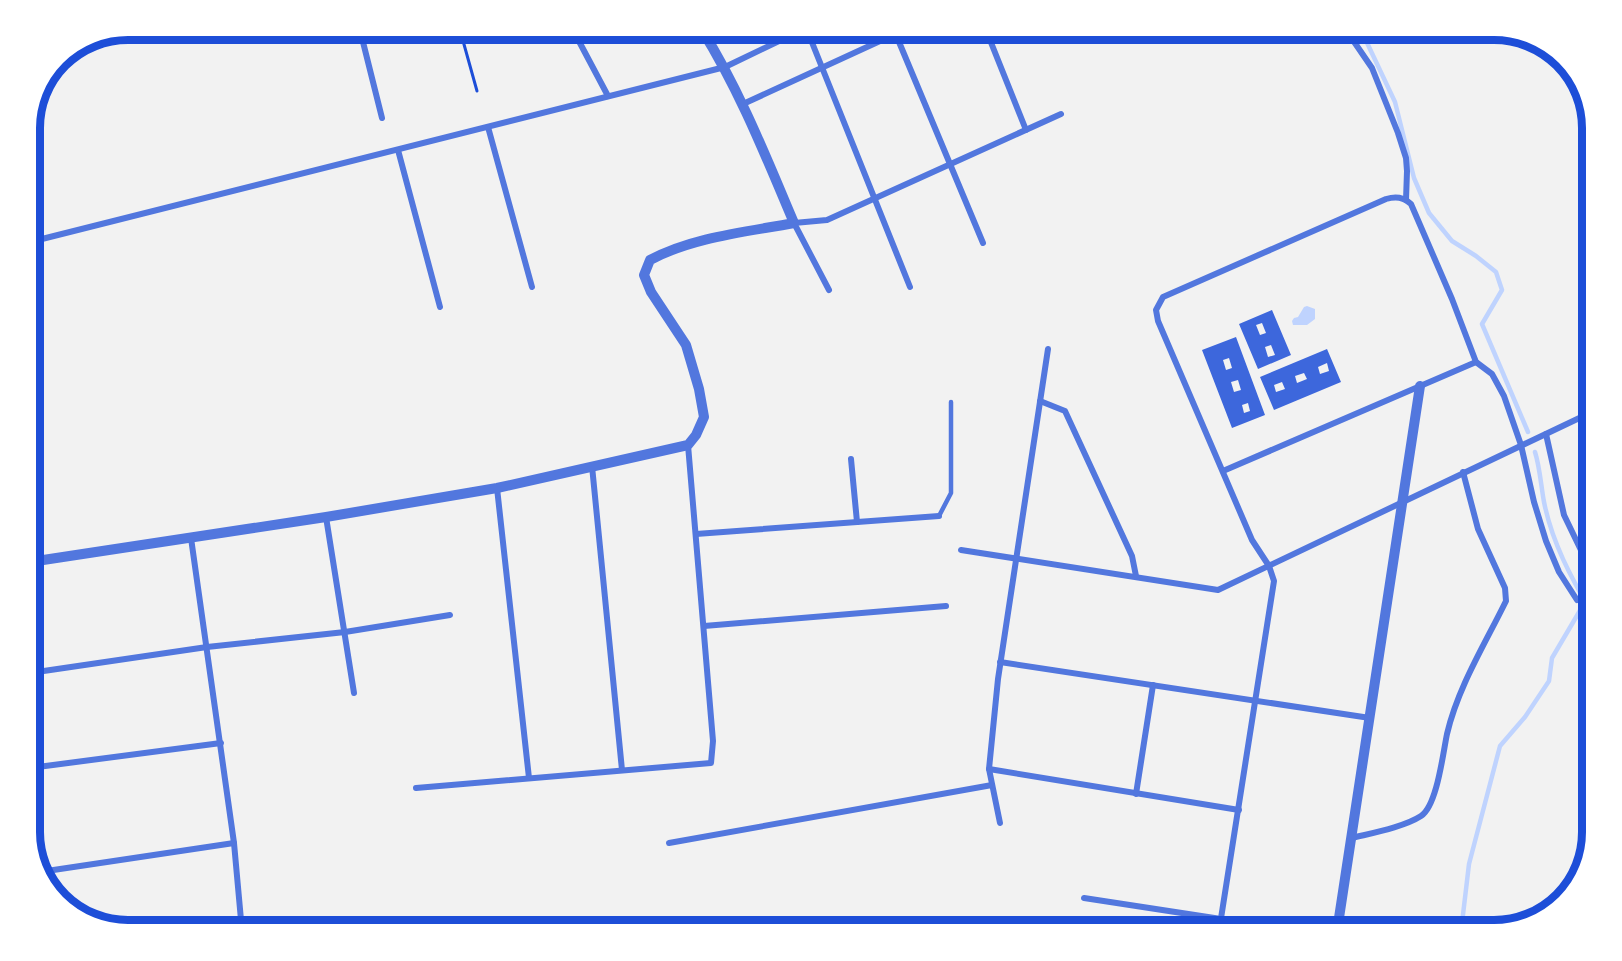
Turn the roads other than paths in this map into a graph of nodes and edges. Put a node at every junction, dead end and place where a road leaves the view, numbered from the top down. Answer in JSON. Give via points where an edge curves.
{"nodes":[{"id":1,"x":362,"y":40,"type":"edge"},
{"id":2,"x":578,"y":40,"type":"edge"},
{"id":3,"x":708,"y":40,"type":"edge"},
{"id":4,"x":781,"y":40,"type":"edge"},
{"id":5,"x":811,"y":40,"type":"edge"},
{"id":6,"x":879,"y":40,"type":"edge"},
{"id":7,"x":898,"y":40,"type":"edge"},
{"id":8,"x":990,"y":40,"type":"edge"},
{"id":9,"x":1352,"y":40,"type":"edge"},
{"id":10,"x":725,"y":67,"type":"junction"},
{"id":11,"x":822,"y":68,"type":"junction"},
{"id":12,"x":608,"y":96,"type":"junction"},
{"id":13,"x":743,"y":104,"type":"junction"},
{"id":14,"x":1060,"y":114,"type":"dead end"},
{"id":15,"x":382,"y":118,"type":"dead end"},
{"id":16,"x":488,"y":127,"type":"junction"},
{"id":17,"x":1026,"y":130,"type":"junction"},
{"id":18,"x":398,"y":150,"type":"junction"},
{"id":19,"x":951,"y":164,"type":"junction"},
{"id":20,"x":875,"y":198,"type":"junction"},
{"id":21,"x":1408,"y":202,"type":"junction"},
{"id":22,"x":794,"y":223,"type":"junction"},
{"id":23,"x":41,"y":239,"type":"edge"},
{"id":24,"x":983,"y":243,"type":"dead end"},
{"id":25,"x":532,"y":287,"type":"dead end"},
{"id":26,"x":910,"y":287,"type":"dead end"},
{"id":27,"x":829,"y":290,"type":"dead end"},
{"id":28,"x":440,"y":307,"type":"dead end"},
{"id":29,"x":1048,"y":349,"type":"dead end"},
{"id":30,"x":1476,"y":362,"type":"junction"},
{"id":31,"x":1420,"y":386,"type":"junction"},
{"id":32,"x":1041,"y":400,"type":"junction"},
{"id":33,"x":951,"y":402,"type":"dead end"},
{"id":34,"x":1581,"y":417,"type":"edge"},
{"id":35,"x":1546,"y":434,"type":"junction"},
{"id":36,"x":688,"y":445,"type":"junction"},
{"id":37,"x":1521,"y":445,"type":"junction"},
{"id":38,"x":851,"y":459,"type":"dead end"},
{"id":39,"x":592,"y":465,"type":"junction"},
{"id":40,"x":1223,"y":471,"type":"junction"},
{"id":41,"x":1463,"y":472,"type":"junction"},
{"id":42,"x":497,"y":488,"type":"junction"},
{"id":43,"x":1402,"y":503,"type":"junction"},
{"id":44,"x":939,"y":516,"type":"joint"},
{"id":45,"x":326,"y":517,"type":"junction"},
{"id":46,"x":857,"y":522,"type":"junction"},
{"id":47,"x":696,"y":534,"type":"junction"},
{"id":48,"x":191,"y":538,"type":"junction"},
{"id":49,"x":961,"y":550,"type":"dead end"},
{"id":50,"x":1582,"y":551,"type":"edge"},
{"id":51,"x":1016,"y":558,"type":"junction"},
{"id":52,"x":41,"y":560,"type":"edge"},
{"id":53,"x":1269,"y":566,"type":"junction"},
{"id":54,"x":1136,"y":576,"type":"junction"},
{"id":55,"x":1577,"y":600,"type":"dead end"},
{"id":56,"x":946,"y":606,"type":"dead end"},
{"id":57,"x":450,"y":615,"type":"dead end"},
{"id":58,"x":704,"y":626,"type":"junction"},
{"id":59,"x":345,"y":632,"type":"junction"},
{"id":60,"x":207,"y":646,"type":"junction"},
{"id":61,"x":1000,"y":662,"type":"junction"},
{"id":62,"x":41,"y":671,"type":"edge"},
{"id":63,"x":1153,"y":686,"type":"junction"},
{"id":64,"x":354,"y":693,"type":"dead end"},
{"id":65,"x":1256,"y":701,"type":"junction"},
{"id":66,"x":1370,"y":718,"type":"junction"},
{"id":67,"x":221,"y":743,"type":"junction"},
{"id":68,"x":41,"y":767,"type":"edge"},
{"id":69,"x":989,"y":769,"type":"junction"},
{"id":70,"x":622,"y":770,"type":"junction"},
{"id":71,"x":529,"y":778,"type":"junction"},
{"id":72,"x":992,"y":785,"type":"junction"},
{"id":73,"x":416,"y":788,"type":"dead end"},
{"id":74,"x":1136,"y":794,"type":"junction"},
{"id":75,"x":1239,"y":810,"type":"junction"},
{"id":76,"x":1000,"y":823,"type":"dead end"},
{"id":77,"x":1352,"y":838,"type":"junction"},
{"id":78,"x":234,"y":843,"type":"junction"},
{"id":79,"x":669,"y":843,"type":"dead end"},
{"id":80,"x":49,"y":871,"type":"edge"},
{"id":81,"x":1083,"y":898,"type":"dead end"},
{"id":82,"x":1221,"y":919,"type":"joint"},
{"id":83,"x":241,"y":920,"type":"edge"},
{"id":84,"x":1339,"y":920,"type":"edge"}],
"edges":[{"from":1,"to":15,"type":"street"},
{"from":2,"to":12,"type":"street"},
{"from":3,"to":10,"type":"street"},
{"from":4,"to":10,"type":"street"},
{"from":5,"to":11,"type":"street"},
{"from":6,"to":11,"type":"street"},
{"from":7,"to":19,"type":"street"},
{"from":8,"to":17,"type":"street"},
{"from":9,"to":21,"type":"street","via":[[1376,77],[1398,133],[1406,158]]},
{"from":10,"to":12,"type":"street"},
{"from":10,"to":13,"type":"street"},
{"from":11,"to":13,"type":"street"},
{"from":11,"to":20,"type":"street"},
{"from":12,"to":16,"type":"street"},
{"from":13,"to":22,"type":"street"},
{"from":14,"to":17,"type":"street"},
{"from":16,"to":18,"type":"street"},
{"from":16,"to":25,"type":"street"},
{"from":17,"to":19,"type":"street"},
{"from":18,"to":23,"type":"street"},
{"from":18,"to":28,"type":"street"},
{"from":19,"to":20,"type":"street"},
{"from":19,"to":24,"type":"street"},
{"from":20,"to":22,"type":"street","via":[[827,220]]},
{"from":20,"to":26,"type":"street"},
{"from":21,"to":30,"type":"street"},
{"from":21,"to":40,"type":"street","via":[[1386,199],[1167,294],[1157,304],[1158,321]]},
{"from":22,"to":27,"type":"street"},
{"from":22,"to":36,"type":"street","via":[[698,242],[650,260],[644,275],[686,345],[699,389],[704,417]]},
{"from":29,"to":32,"type":"street"},
{"from":30,"to":31,"type":"street"},
{"from":30,"to":37,"type":"street","via":[[1492,374],[1504,396]]},
{"from":31,"to":40,"type":"street"},
{"from":31,"to":43,"type":"street"},
{"from":32,"to":51,"type":"street"},
{"from":32,"to":54,"type":"street","via":[[1065,411],[1132,556]]},
{"from":33,"to":44,"type":"lane","via":[[951,493]]},
{"from":34,"to":35,"type":"street"},
{"from":35,"to":37,"type":"street"},
{"from":35,"to":50,"type":"street","via":[[1564,515]]},
{"from":36,"to":39,"type":"street"},
{"from":36,"to":47,"type":"street"},
{"from":37,"to":41,"type":"street"},
{"from":37,"to":55,"type":"street","via":[[1546,541]]},
{"from":38,"to":46,"type":"street"},
{"from":39,"to":42,"type":"street"},
{"from":39,"to":70,"type":"street"},
{"from":40,"to":53,"type":"street","via":[[1252,540]]},
{"from":41,"to":43,"type":"street"},
{"from":41,"to":77,"type":"street","via":[[1478,529],[1505,588],[1506,601],[1463,687],[1450,721],[1434,796],[1423,815]]},
{"from":42,"to":45,"type":"street"},
{"from":42,"to":71,"type":"street"},
{"from":43,"to":53,"type":"street"},
{"from":43,"to":66,"type":"street"},
{"from":44,"to":46,"type":"street"},
{"from":45,"to":48,"type":"street"},
{"from":45,"to":59,"type":"street"},
{"from":46,"to":47,"type":"street"},
{"from":47,"to":58,"type":"street"},
{"from":48,"to":52,"type":"street"},
{"from":48,"to":60,"type":"street"},
{"from":49,"to":51,"type":"street"},
{"from":51,"to":54,"type":"street"},
{"from":51,"to":61,"type":"street"},
{"from":53,"to":54,"type":"street","via":[[1218,590]]},
{"from":53,"to":65,"type":"street","via":[[1274,581]]},
{"from":56,"to":58,"type":"street"},
{"from":57,"to":59,"type":"street"},
{"from":58,"to":70,"type":"street","via":[[713,741],[711,763]]},
{"from":59,"to":60,"type":"street"},
{"from":59,"to":64,"type":"street"},
{"from":60,"to":62,"type":"street"},
{"from":60,"to":67,"type":"street"},
{"from":61,"to":63,"type":"street"},
{"from":61,"to":69,"type":"street"},
{"from":63,"to":65,"type":"street"},
{"from":63,"to":74,"type":"street"},
{"from":65,"to":66,"type":"street"},
{"from":65,"to":75,"type":"street"},
{"from":66,"to":77,"type":"street"},
{"from":67,"to":68,"type":"street"},
{"from":67,"to":78,"type":"street"},
{"from":69,"to":72,"type":"street"},
{"from":69,"to":74,"type":"street"},
{"from":70,"to":71,"type":"street"},
{"from":71,"to":73,"type":"street"},
{"from":72,"to":76,"type":"street"},
{"from":72,"to":79,"type":"street"},
{"from":74,"to":75,"type":"street"},
{"from":75,"to":82,"type":"street"},
{"from":77,"to":84,"type":"street"},
{"from":78,"to":80,"type":"street"},
{"from":78,"to":83,"type":"street"},
{"from":81,"to":82,"type":"street"}]}
